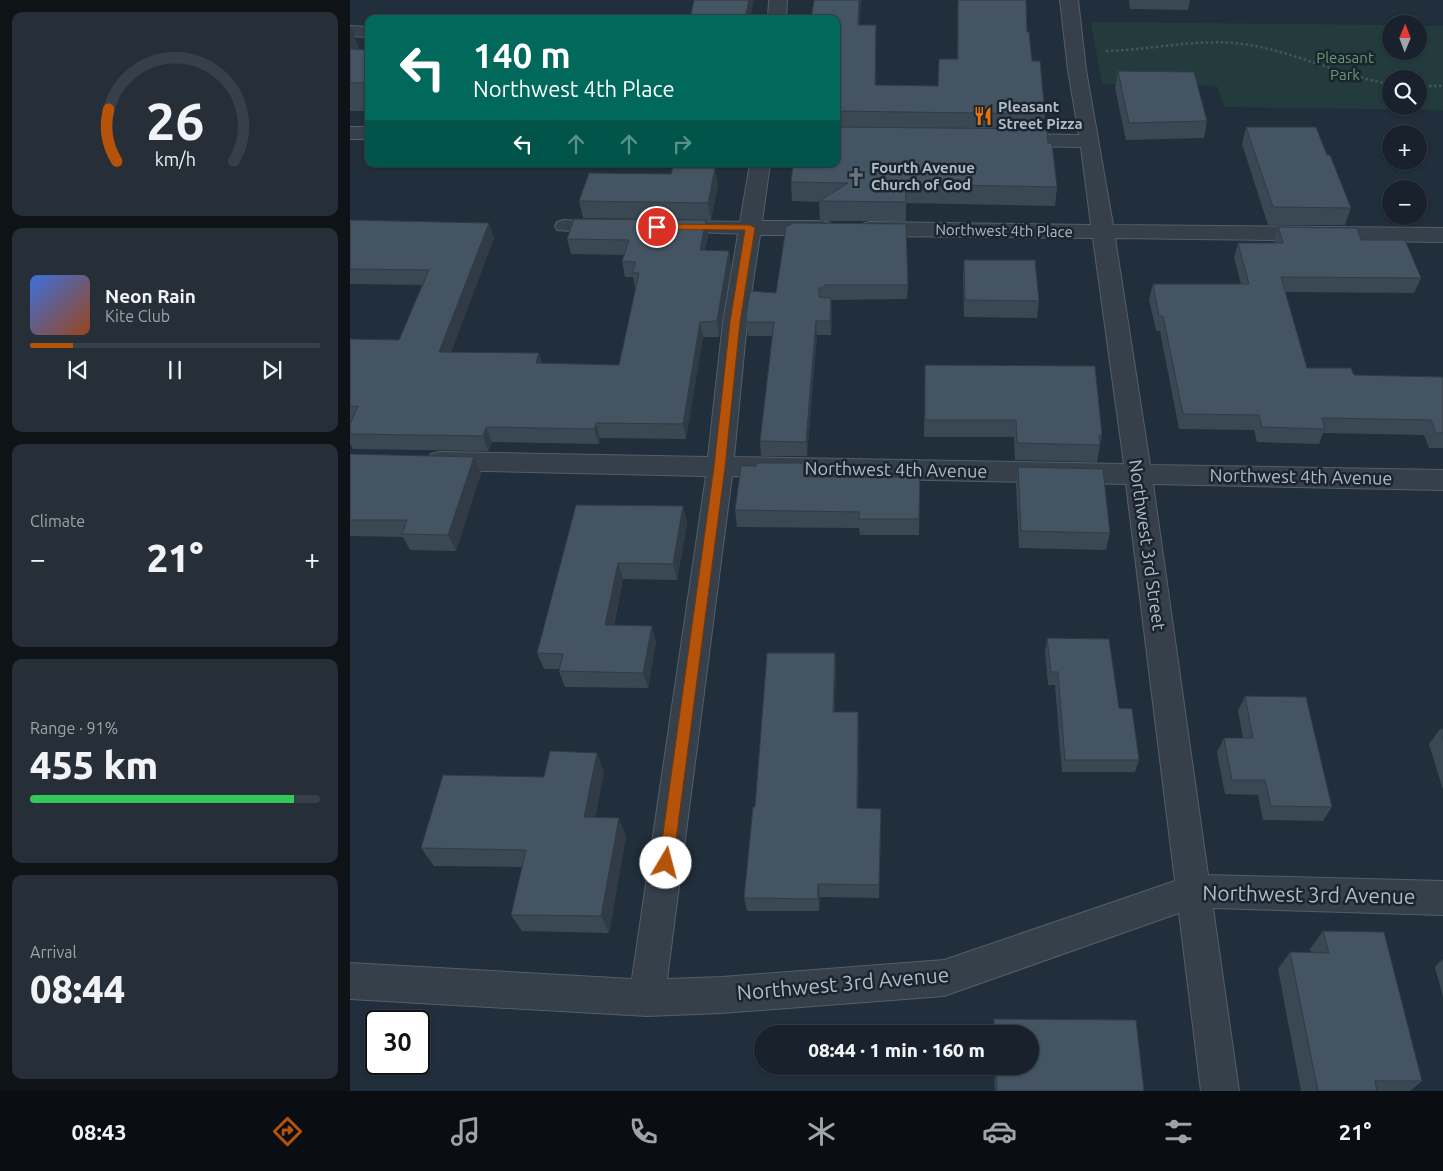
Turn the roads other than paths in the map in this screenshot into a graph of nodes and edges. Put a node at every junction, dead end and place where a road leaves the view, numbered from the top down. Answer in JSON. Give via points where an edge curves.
{"nodes":[{"id":1,"x":778,"y":0,"type":"edge"},
{"id":2,"x":1069,"y":0,"type":"edge"},
{"id":3,"x":777,"y":15,"type":"edge"},
{"id":4,"x":350,"y":31,"type":"edge"},
{"id":5,"x":365,"y":32,"type":"edge"},
{"id":6,"x":350,"y":133,"type":"edge"},
{"id":7,"x":365,"y":133,"type":"edge"},
{"id":8,"x":995,"y":140,"type":"edge"},
{"id":9,"x":1090,"y":141,"type":"junction"},
{"id":10,"x":760,"y":167,"type":"edge"},
{"id":11,"x":564,"y":226,"type":"dead end"},
{"id":12,"x":623,"y":227,"type":"edge"},
{"id":13,"x":652,"y":227,"type":"edge"},
{"id":14,"x":750,"y":228,"type":"junction"},
{"id":15,"x":1103,"y":232,"type":"junction"},
{"id":16,"x":1443,"y":236,"type":"edge"},
{"id":17,"x":418,"y":461,"type":"edge"},
{"id":18,"x":720,"y":467,"type":"junction"},
{"id":19,"x":1138,"y":474,"type":"junction"},
{"id":20,"x":1443,"y":480,"type":"edge"},
{"id":21,"x":1194,"y":891,"type":"junction"},
{"id":22,"x":1443,"y":898,"type":"edge"},
{"id":23,"x":350,"y":981,"type":"edge"},
{"id":24,"x":647,"y":998,"type":"junction"},
{"id":25,"x":1220,"y":1091,"type":"edge"}],
"edges":[{"from":1,"to":3,"type":"street"},
{"from":2,"to":9,"type":"street","name":"Northwest 3rd Street"},
{"from":4,"to":5,"type":"lane"},
{"from":6,"to":7,"type":"street"},
{"from":8,"to":9,"type":"street"},
{"from":9,"to":15,"type":"street","name":"Northwest 3rd Street"},
{"from":10,"to":14,"type":"street"},
{"from":11,"to":12,"type":"lane"},
{"from":13,"to":14,"type":"lane","name":"Northwest 4th Place"},
{"from":14,"to":15,"type":"street","name":"Northwest 4th Place"},
{"from":14,"to":18,"type":"street","via":[[735,322]]},
{"from":15,"to":16,"type":"street","name":"Northwest 4th Place"},
{"from":15,"to":19,"type":"street","name":"Northwest 3rd Street"},
{"from":17,"to":18,"type":"street","name":"Northwest 4th Avenue"},
{"from":18,"to":19,"type":"street","name":"Northwest 4th Avenue"},
{"from":18,"to":24,"type":"street"},
{"from":19,"to":20,"type":"street","name":"Northwest 4th Avenue"},
{"from":19,"to":21,"type":"street","name":"Northwest 3rd Street"},
{"from":21,"to":22,"type":"street","name":"Northwest 3rd Avenue"},
{"from":21,"to":24,"type":"street","name":"Northwest 3rd Avenue","via":[[944,978]]},
{"from":21,"to":25,"type":"street","name":"Northwest 3rd Street"},
{"from":23,"to":24,"type":"street","name":"Northwest 3rd Avenue"}]}
